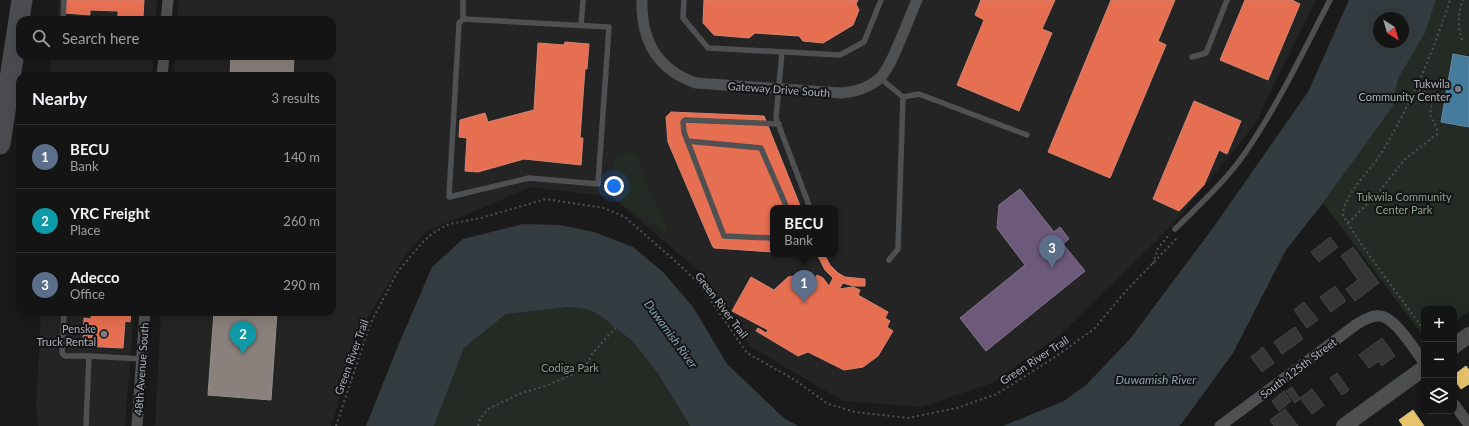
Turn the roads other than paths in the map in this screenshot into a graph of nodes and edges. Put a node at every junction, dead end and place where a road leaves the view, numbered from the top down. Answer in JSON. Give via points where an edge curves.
{"nodes":[{"id":1,"x":7,"y":0,"type":"edge"},
{"id":2,"x":22,"y":0,"type":"edge"},
{"id":3,"x":64,"y":0,"type":"edge"},
{"id":4,"x":168,"y":0,"type":"edge"},
{"id":5,"x":463,"y":0,"type":"edge"},
{"id":6,"x":583,"y":0,"type":"edge"},
{"id":7,"x":642,"y":0,"type":"edge"},
{"id":8,"x":684,"y":0,"type":"edge"},
{"id":9,"x":881,"y":0,"type":"edge"},
{"id":10,"x":917,"y":0,"type":"edge"},
{"id":11,"x":1227,"y":0,"type":"edge"},
{"id":12,"x":1330,"y":0,"type":"edge"},
{"id":13,"x":20,"y":16,"type":"edge"},
{"id":14,"x":63,"y":16,"type":"edge"},
{"id":15,"x":166,"y":16,"type":"edge"},
{"id":16,"x":463,"y":19,"type":"junction"},
{"id":17,"x":581,"y":25,"type":"junction"},
{"id":18,"x":16,"y":39,"type":"edge"},
{"id":19,"x":782,"y":52,"type":"junction"},
{"id":20,"x":1192,"y":57,"type":"dead end"},
{"id":21,"x":164,"y":60,"type":"edge"},
{"id":22,"x":162,"y":72,"type":"edge"},
{"id":23,"x":880,"y":78,"type":"junction"},
{"id":24,"x":779,"y":90,"type":"junction"},
{"id":25,"x":903,"y":97,"type":"junction"},
{"id":26,"x":0,"y":98,"type":"edge"},
{"id":27,"x":779,"y":124,"type":"junction"},
{"id":28,"x":1027,"y":135,"type":"dead end"},
{"id":29,"x":687,"y":141,"type":"junction"},
{"id":30,"x":0,"y":144,"type":"edge"},
{"id":31,"x":786,"y":205,"type":"edge"},
{"id":32,"x":809,"y":205,"type":"edge"},
{"id":33,"x":1174,"y":229,"type":"road end"},
{"id":34,"x":770,"y":238,"type":"edge"},
{"id":35,"x":890,"y":260,"type":"dead end"},
{"id":36,"x":64,"y":316,"type":"edge"},
{"id":37,"x":145,"y":316,"type":"edge"},
{"id":38,"x":1469,"y":335,"type":"edge"},
{"id":39,"x":1457,"y":344,"type":"edge"},
{"id":40,"x":89,"y":356,"type":"junction"},
{"id":41,"x":142,"y":359,"type":"junction"},
{"id":42,"x":1421,"y":359,"type":"edge"},
{"id":43,"x":1421,"y":370,"type":"edge"},
{"id":44,"x":1457,"y":408,"type":"edge"},
{"id":45,"x":1469,"y":425,"type":"edge"},
{"id":46,"x":86,"y":426,"type":"edge"},
{"id":47,"x":138,"y":426,"type":"edge"},
{"id":48,"x":1220,"y":426,"type":"edge"},
{"id":49,"x":1344,"y":426,"type":"edge"}],
"edges":[{"from":1,"to":26,"type":"highway"},
{"from":2,"to":13,"type":"highway"},
{"from":3,"to":14,"type":"lane"},
{"from":4,"to":15,"type":"street"},
{"from":5,"to":16,"type":"lane"},
{"from":6,"to":17,"type":"lane"},
{"from":7,"to":24,"type":"street","name":"Gateway Drive South","via":[[643,22],[650,46],[656,58],[674,73],[696,83]]},
{"from":8,"to":19,"type":"lane","via":[[683,18],[708,48]]},
{"from":9,"to":19,"type":"lane","via":[[864,42],[840,55]]},
{"from":10,"to":23,"type":"street","name":"Gateway Drive South","via":[[890,64]]},
{"from":11,"to":20,"type":"lane","via":[[1206,53]]},
{"from":12,"to":33,"type":"lane","via":[[1285,88],[1245,154],[1218,186]]},
{"from":16,"to":17,"type":"lane"},
{"from":16,"to":17,"type":"lane","via":[[459,23],[449,197],[529,178],[598,184],[609,27]]},
{"from":18,"to":30,"type":"highway"},
{"from":19,"to":24,"type":"lane"},
{"from":21,"to":22,"type":"street"},
{"from":23,"to":24,"type":"street","name":"Gateway Drive South","via":[[857,92]]},
{"from":23,"to":25,"type":"lane"},
{"from":24,"to":27,"type":"lane","via":[[776,118]]},
{"from":25,"to":28,"type":"lane","via":[[919,94]]},
{"from":25,"to":35,"type":"lane","via":[[898,249]]},
{"from":27,"to":29,"type":"lane","via":[[685,120],[683,122]]},
{"from":27,"to":32,"type":"lane"},
{"from":29,"to":31,"type":"lane","via":[[761,148]]},
{"from":29,"to":34,"type":"lane","via":[[724,236]]},
{"from":36,"to":40,"type":"lane","via":[[62,354]]},
{"from":37,"to":41,"type":"street","name":"48th Avenue South"},
{"from":38,"to":39,"type":"street"},
{"from":40,"to":41,"type":"lane"},
{"from":40,"to":46,"type":"lane"},
{"from":41,"to":47,"type":"street","name":"48th Avenue South"},
{"from":42,"to":48,"type":"street","name":"South 125th Street","via":[[1386,317],[1364,320]]},
{"from":43,"to":49,"type":"street"},
{"from":44,"to":45,"type":"street"}]}
